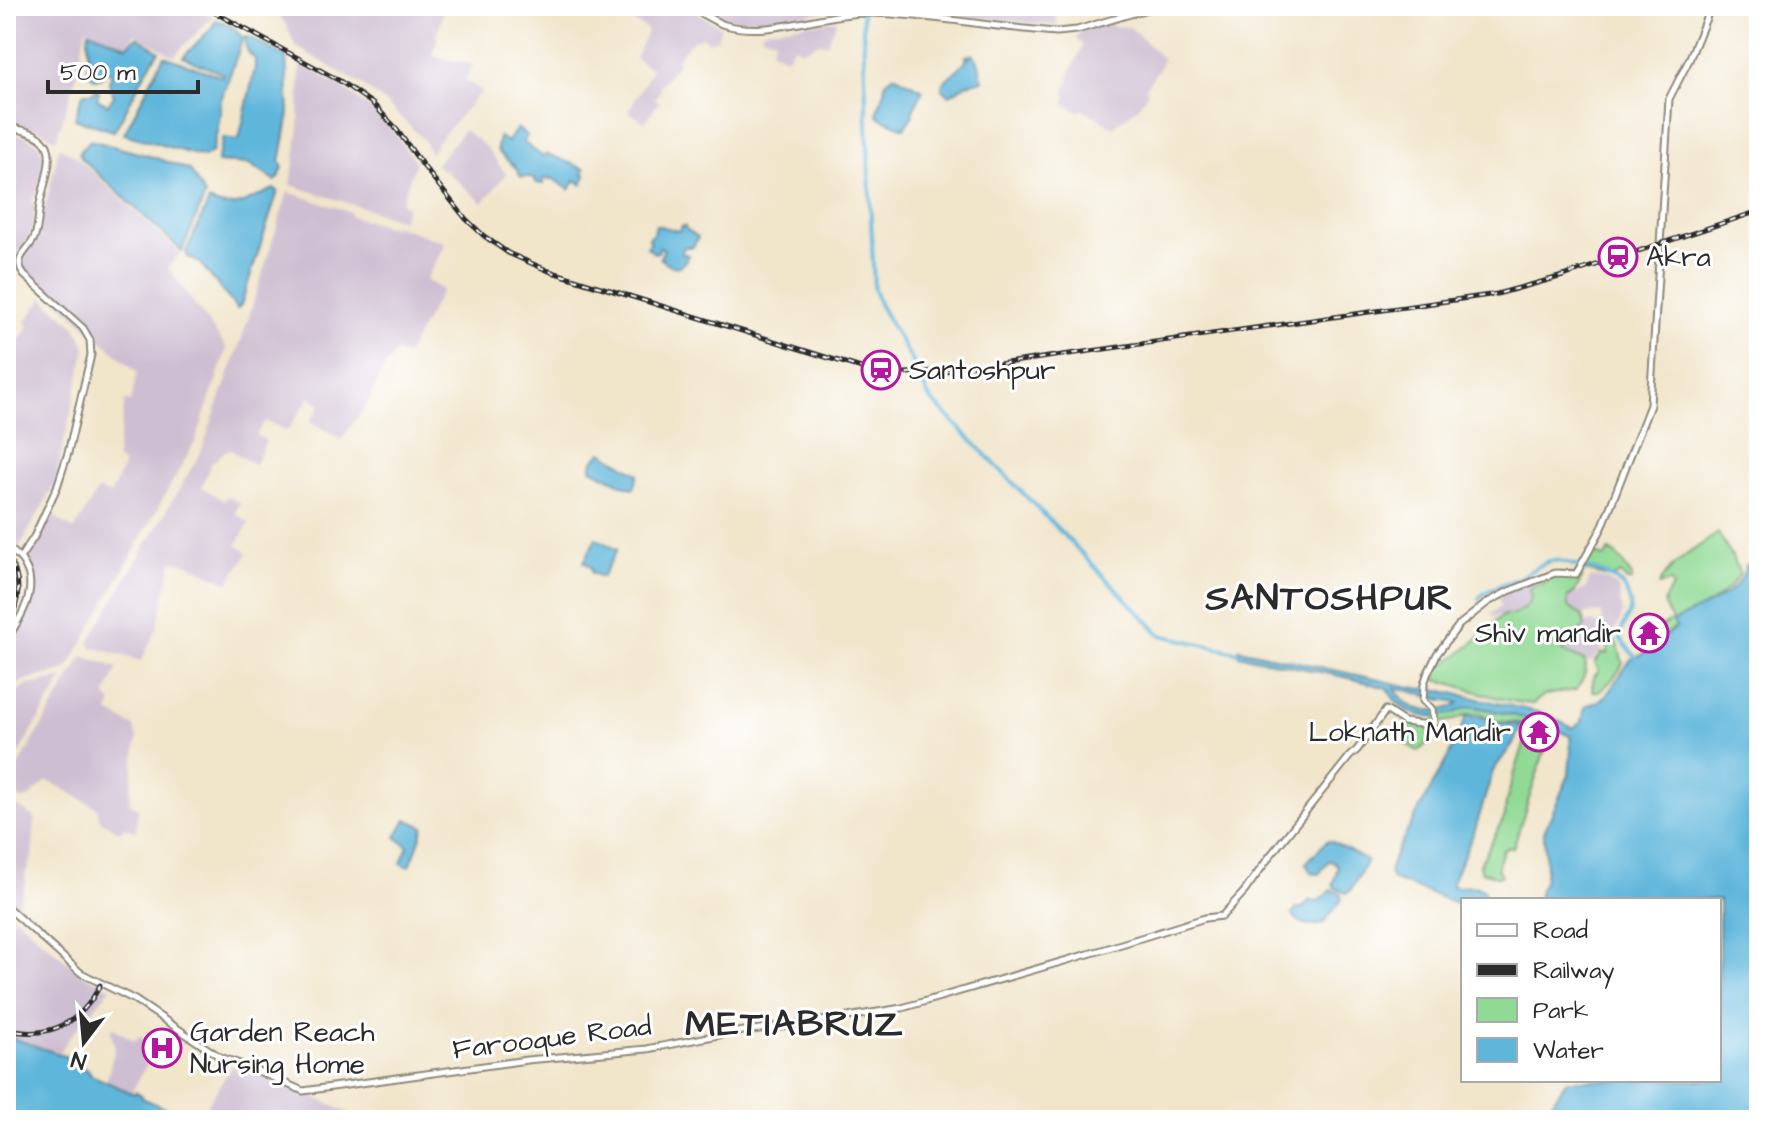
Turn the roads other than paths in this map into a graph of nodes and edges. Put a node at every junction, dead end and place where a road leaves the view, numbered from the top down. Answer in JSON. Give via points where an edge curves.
{"nodes":[{"id":1,"x":686,"y":6,"type":"edge"},
{"id":2,"x":1157,"y":6,"type":"edge"},
{"id":3,"x":1711,"y":6,"type":"edge"},
{"id":4,"x":6,"y":129,"type":"edge"},
{"id":5,"x":6,"y":546,"type":"edge"},
{"id":6,"x":20,"y":558,"type":"junction"},
{"id":7,"x":6,"y":641,"type":"edge"},
{"id":8,"x":6,"y":906,"type":"edge"}],
"edges":[{"from":1,"to":2,"type":"main road","via":[[743,27],[866,13],[1057,32]]},
{"from":3,"to":8,"type":"main road","name":"Farooque Road","via":[[1669,99],[1650,405],[1602,528],[1576,574],[1541,577],[1488,602],[1459,625],[1427,675],[1424,703],[1434,720],[1428,725],[1404,722],[1386,710],[1222,916],[896,1009],[647,1049],[303,1091],[220,1057],[135,1000],[81,973]]},
{"from":4,"to":6,"type":"main road","via":[[37,134],[49,154],[36,232],[20,258],[21,270],[83,328],[91,346],[59,482]]},
{"from":5,"to":6,"type":"main road"},
{"from":6,"to":7,"type":"main road","via":[[28,573],[29,593]]}]}
